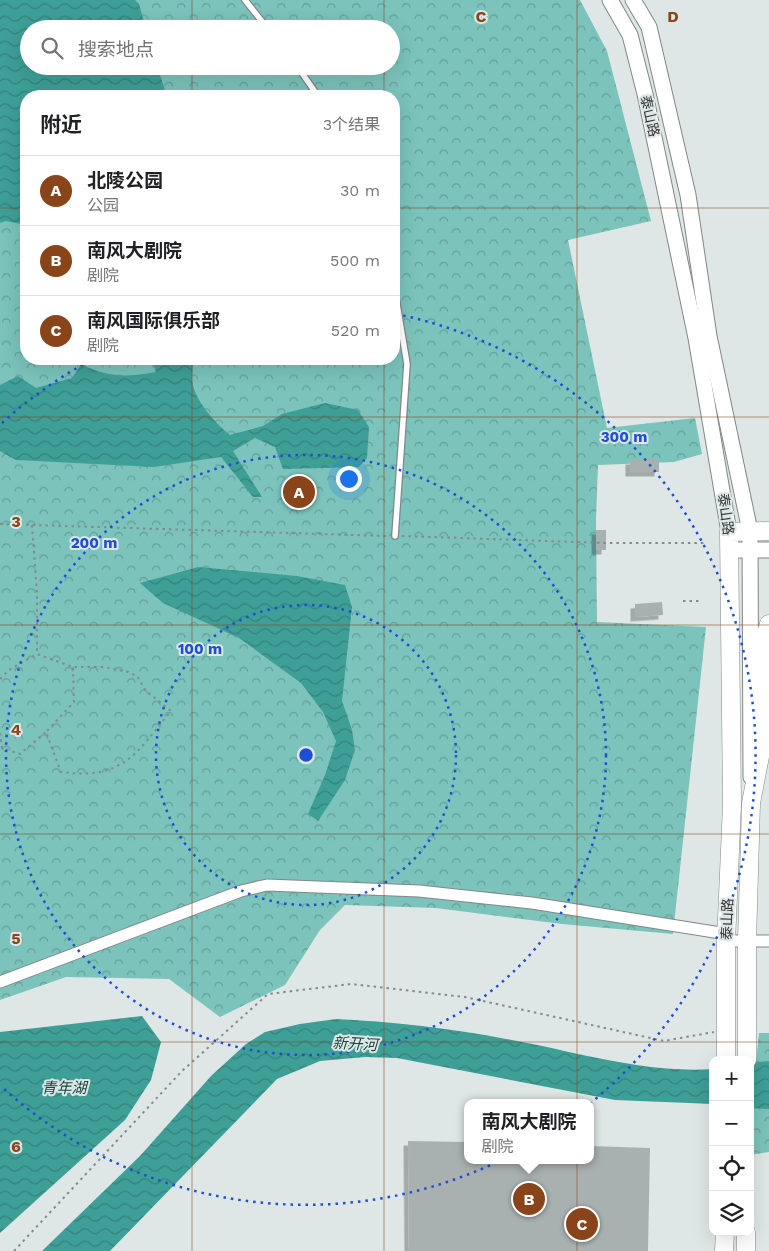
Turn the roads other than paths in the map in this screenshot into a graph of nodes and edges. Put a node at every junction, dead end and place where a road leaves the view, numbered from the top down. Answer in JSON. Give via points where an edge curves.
{"nodes":[{"id":1,"x":245,"y":0,"type":"edge"},
{"id":2,"x":610,"y":0,"type":"edge"},
{"id":3,"x":634,"y":0,"type":"edge"},
{"id":4,"x":261,"y":20,"type":"edge"},
{"id":5,"x":303,"y":75,"type":"edge"},
{"id":6,"x":314,"y":90,"type":"edge"},
{"id":7,"x":400,"y":322,"type":"edge"},
{"id":8,"x":750,"y":531,"type":"junction"},
{"id":9,"x":769,"y":531,"type":"edge"},
{"id":10,"x":729,"y":532,"type":"junction"},
{"id":11,"x":395,"y":536,"type":"road end"},
{"id":12,"x":730,"y":550,"type":"junction"},
{"id":13,"x":751,"y":550,"type":"junction"},
{"id":14,"x":769,"y":550,"type":"edge"},
{"id":15,"x":769,"y":624,"type":"edge"},
{"id":16,"x":751,"y":803,"type":"junction"},
{"id":17,"x":727,"y":938,"type":"junction"},
{"id":18,"x":747,"y":941,"type":"junction"},
{"id":19,"x":769,"y":941,"type":"edge"},
{"id":20,"x":0,"y":982,"type":"edge"},
{"id":21,"x":726,"y":1044,"type":"edge"},
{"id":22,"x":746,"y":1051,"type":"edge"},
{"id":23,"x":725,"y":1236,"type":"edge"},
{"id":24,"x":746,"y":1236,"type":"edge"},
{"id":25,"x":724,"y":1251,"type":"edge"},
{"id":26,"x":746,"y":1251,"type":"edge"}],
"edges":[{"from":1,"to":4,"type":"lane"},
{"from":2,"to":10,"type":"main road","name":"泰山路","via":[[630,34],[645,94],[696,338]]},
{"from":3,"to":8,"type":"main road","name":"泰山路","via":[[649,27],[688,194],[709,336]]},
{"from":5,"to":6,"type":"lane"},
{"from":7,"to":11,"type":"lane","via":[[407,364]]},
{"from":8,"to":9,"type":"main road"},
{"from":8,"to":10,"type":"main road"},
{"from":8,"to":13,"type":"main road","name":"泰山路"},
{"from":10,"to":12,"type":"main road","name":"泰山路"},
{"from":12,"to":13,"type":"main road"},
{"from":12,"to":17,"type":"main road","name":"泰山路","via":[[732,805]]},
{"from":13,"to":14,"type":"main road"},
{"from":13,"to":16,"type":"main road","name":"泰山路"},
{"from":15,"to":16,"type":"main road","via":[[762,646],[762,746]]},
{"from":16,"to":18,"type":"main road","name":"泰山路"},
{"from":17,"to":18,"type":"street"},
{"from":17,"to":20,"type":"street","via":[[532,903],[420,891],[267,885],[241,891]]},
{"from":17,"to":21,"type":"main road","name":"泰山路"},
{"from":18,"to":19,"type":"street"},
{"from":18,"to":22,"type":"main road","name":"泰山路"},
{"from":23,"to":25,"type":"main road"},
{"from":24,"to":26,"type":"main road"}]}
